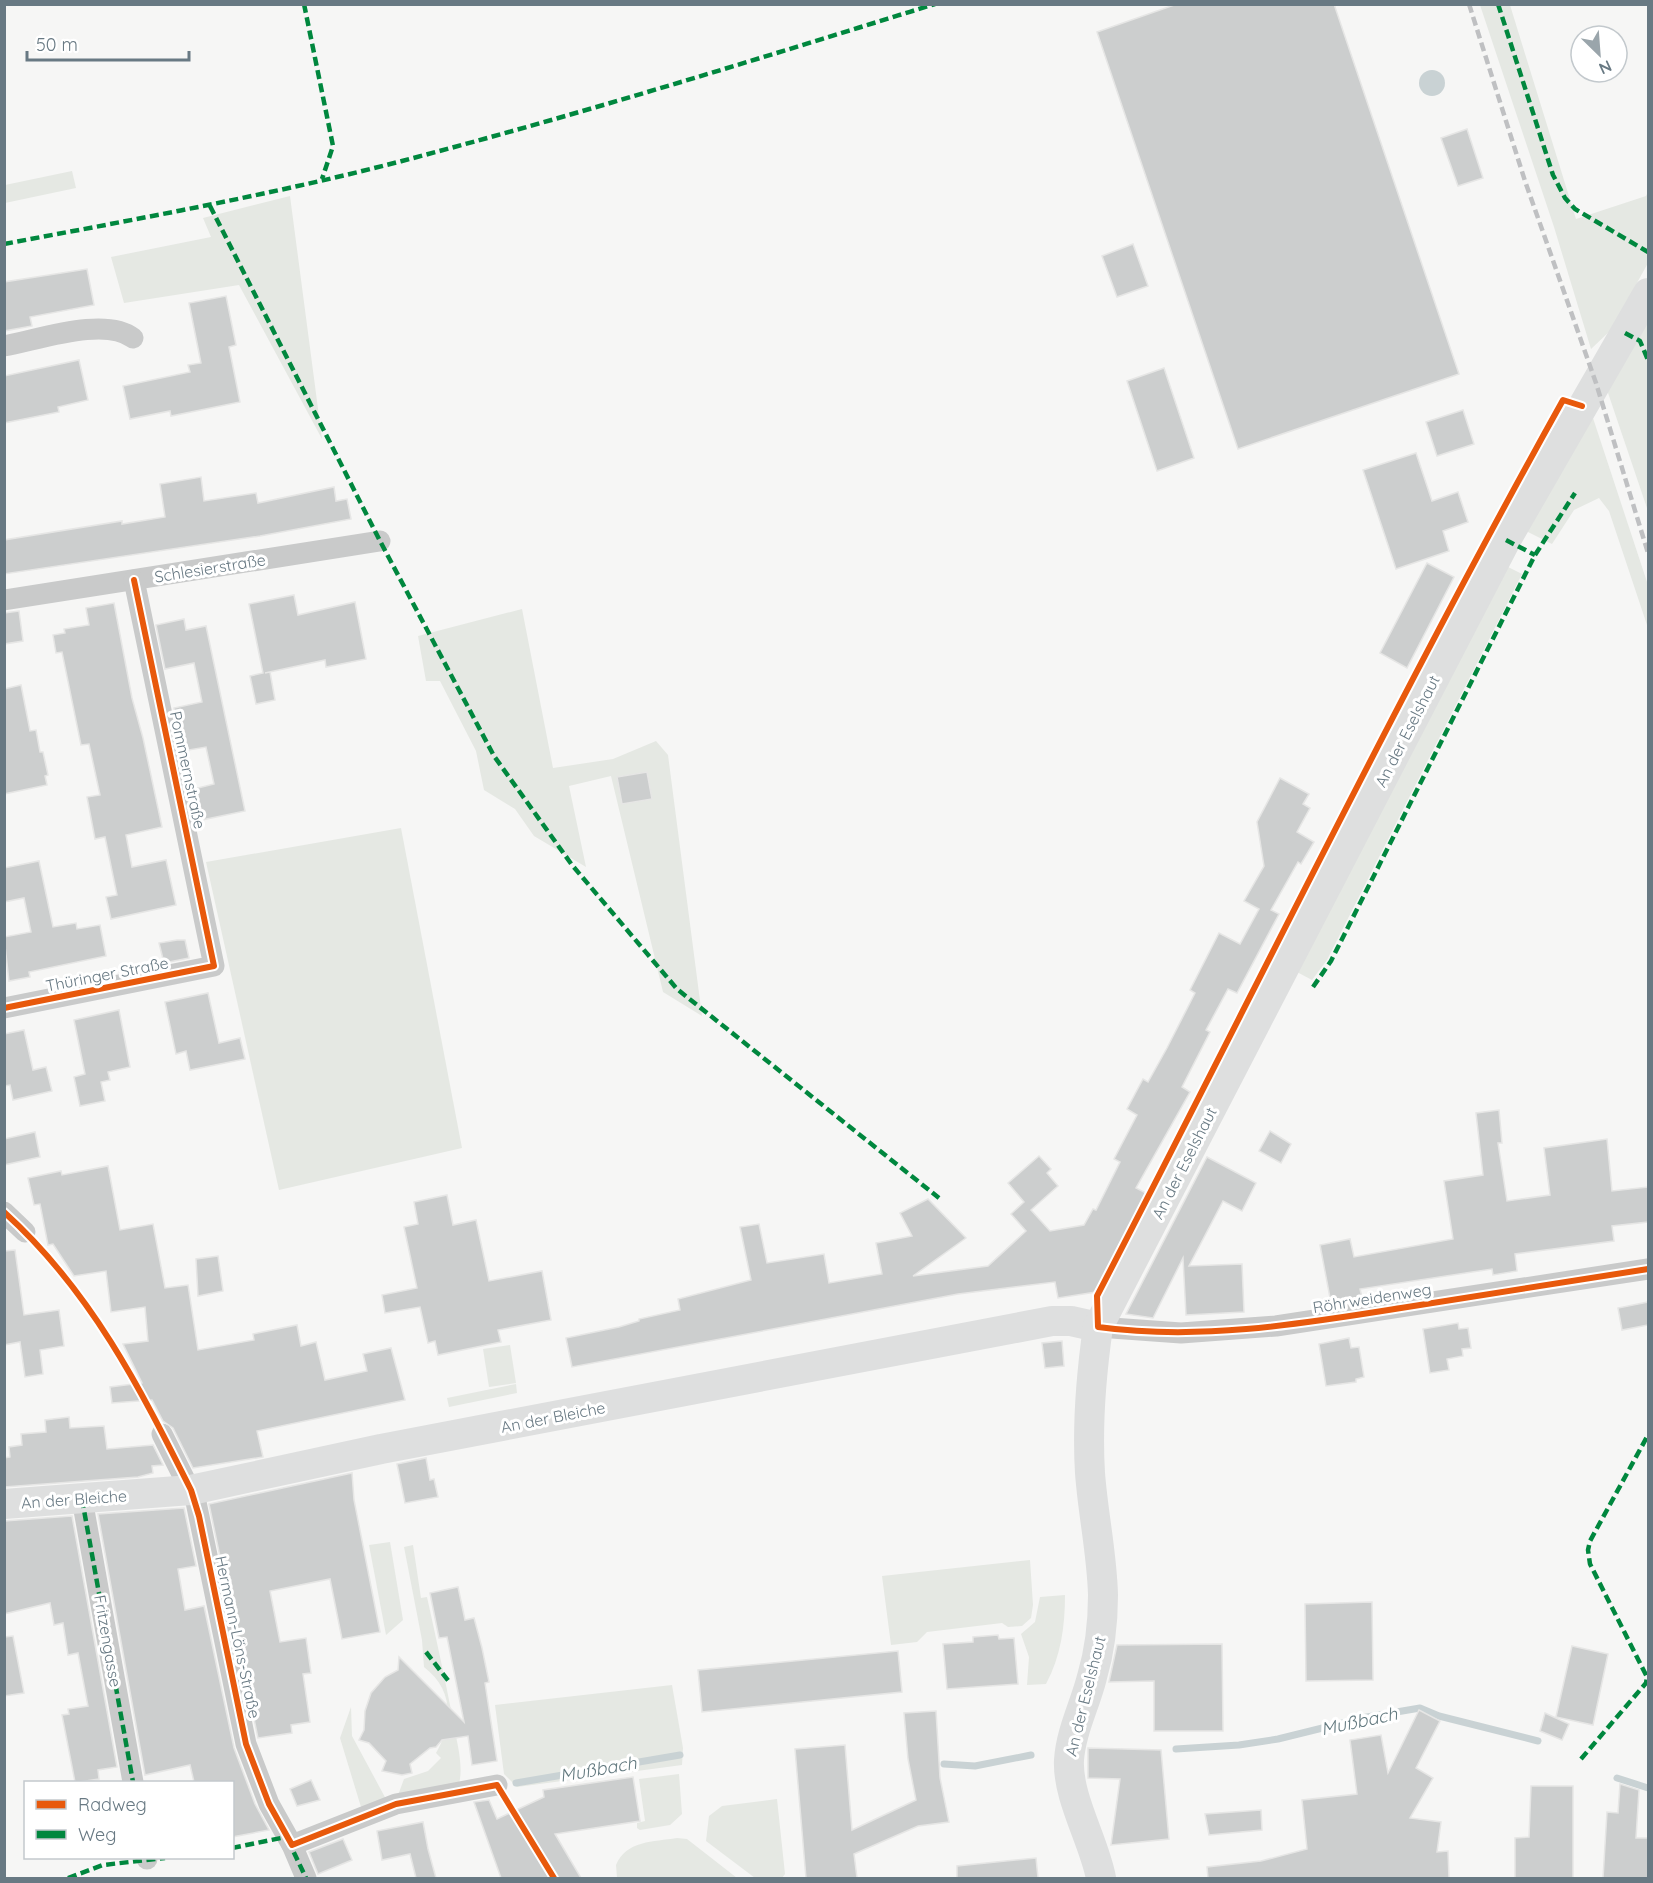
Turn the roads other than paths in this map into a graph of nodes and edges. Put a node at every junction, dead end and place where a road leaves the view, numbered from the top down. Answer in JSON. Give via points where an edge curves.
{"nodes":[{"id":1,"x":1648,"y":292,"type":"edge"},
{"id":2,"x":133,"y":338,"type":"dead end"},
{"id":3,"x":4,"y":346,"type":"edge"},
{"id":4,"x":380,"y":541,"type":"dead end"},
{"id":5,"x":134,"y":580,"type":"junction"},
{"id":6,"x":4,"y":600,"type":"edge"},
{"id":7,"x":214,"y":966,"type":"joint"},
{"id":8,"x":4,"y":1008,"type":"edge"},
{"id":9,"x":4,"y":1212,"type":"edge"},
{"id":10,"x":26,"y":1232,"type":"dead end"},
{"id":11,"x":1648,"y":1269,"type":"edge"},
{"id":12,"x":1098,"y":1327,"type":"junction"},
{"id":13,"x":162,"y":1434,"type":"dead end"},
{"id":14,"x":190,"y":1490,"type":"junction"},
{"id":15,"x":82,"y":1498,"type":"junction"},
{"id":16,"x":4,"y":1504,"type":"edge"},
{"id":17,"x":134,"y":1781,"type":"edge"},
{"id":18,"x":497,"y":1785,"type":"dead end"},
{"id":19,"x":292,"y":1845,"type":"junction"},
{"id":20,"x":306,"y":1878,"type":"edge"},
{"id":21,"x":1101,"y":1878,"type":"edge"}],
"edges":[{"from":1,"to":12,"type":"main road","name":"An der Eselshaut","via":[[1528,500]]},
{"from":2,"to":3,"type":"street","via":[[115,329],[99,328]]},
{"from":4,"to":5,"type":"street","name":"Schlesierstraße"},
{"from":5,"to":6,"type":"street","name":"Schlesierstraße"},
{"from":5,"to":7,"type":"street","name":"Pommernstraße"},
{"from":7,"to":8,"type":"street","name":"Thüringer Straße"},
{"from":9,"to":10,"type":"street"},
{"from":11,"to":12,"type":"street","name":"Röhrweidenweg","via":[[1276,1326],[1181,1333]]},
{"from":12,"to":14,"type":"main road","name":"An der Bleiche","via":[[1052,1320],[381,1449]]},
{"from":12,"to":21,"type":"main road","name":"An der Eselshaut","via":[[1091,1376],[1089,1446],[1102,1618],[1097,1657],[1069,1762],[1074,1795]]},
{"from":13,"to":14,"type":"street","name":"Hermann-Löns-Straße"},
{"from":14,"to":15,"type":"main road","name":"An der Bleiche"},
{"from":14,"to":19,"type":"street","name":"Hermann-Löns-Straße","via":[[198,1509],[246,1744],[269,1804]]},
{"from":15,"to":16,"type":"main road","name":"An der Bleiche"},
{"from":15,"to":17,"type":"street","name":"Fritzengasse"},
{"from":18,"to":19,"type":"street","via":[[396,1804]]},
{"from":19,"to":20,"type":"street","name":"Hermann-Löns-Straße"}]}
